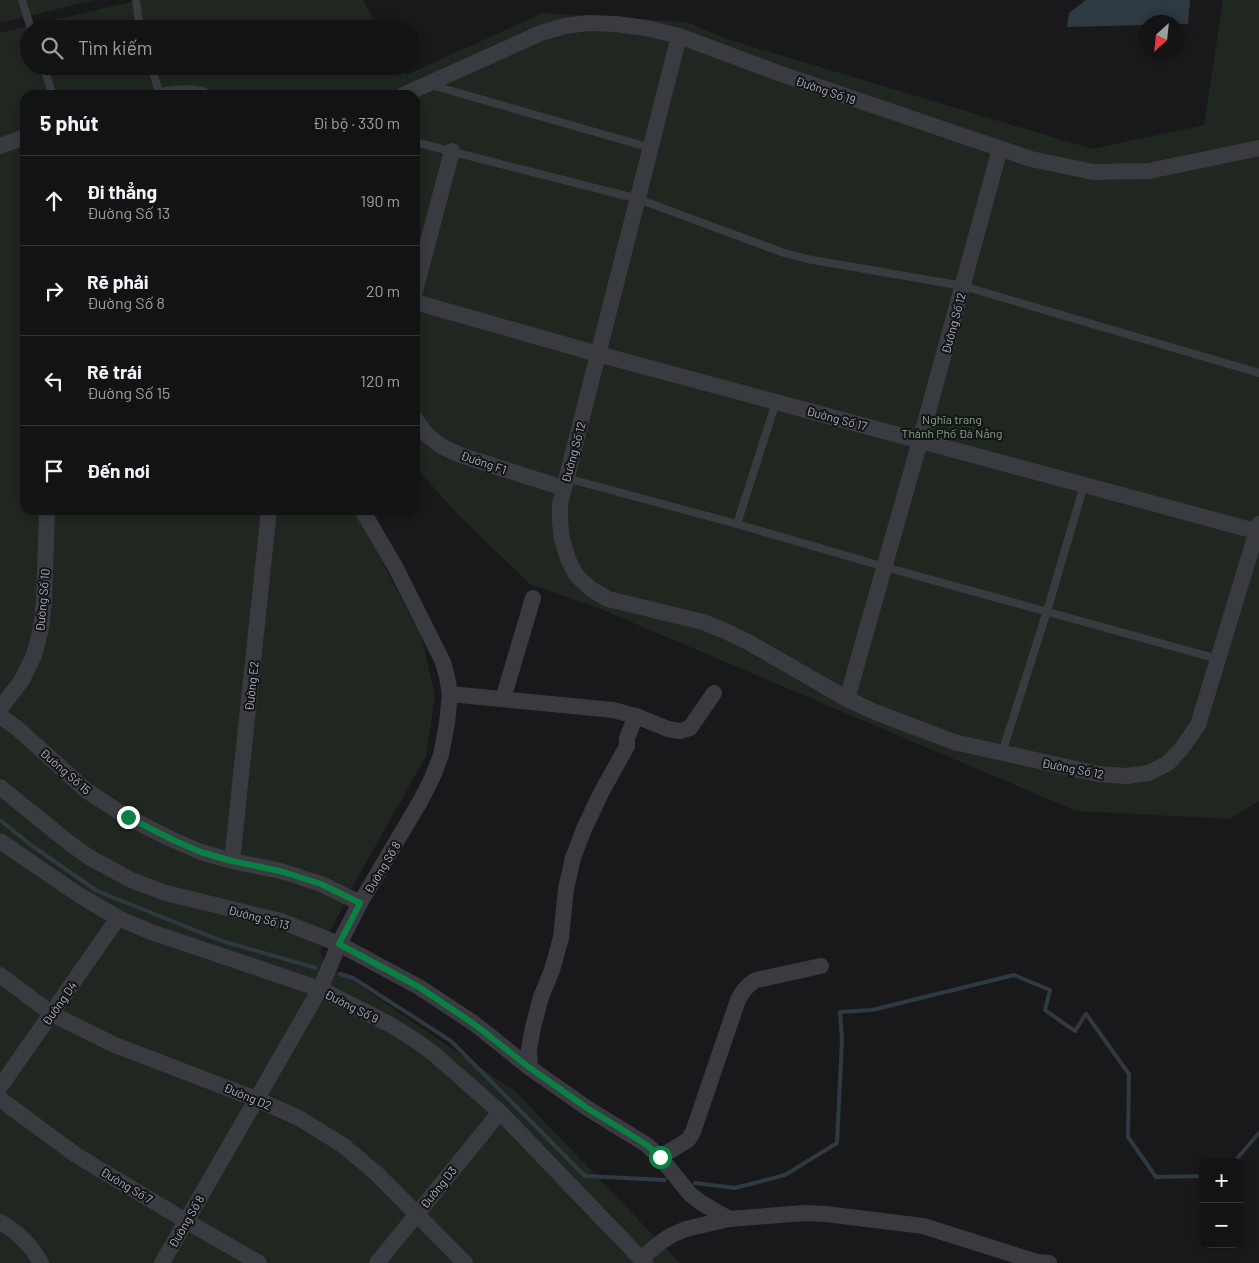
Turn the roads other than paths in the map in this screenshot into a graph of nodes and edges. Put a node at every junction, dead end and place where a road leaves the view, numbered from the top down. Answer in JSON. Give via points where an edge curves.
{"nodes":[{"id":1,"x":22,"y":0,"type":"edge"},
{"id":2,"x":136,"y":0,"type":"edge"},
{"id":3,"x":28,"y":20,"type":"edge"},
{"id":4,"x":139,"y":20,"type":"edge"},
{"id":5,"x":680,"y":36,"type":"junction"},
{"id":6,"x":47,"y":75,"type":"edge"},
{"id":7,"x":154,"y":75,"type":"edge"},
{"id":8,"x":427,"y":84,"type":"junction"},
{"id":9,"x":51,"y":90,"type":"edge"},
{"id":10,"x":158,"y":90,"type":"edge"},
{"id":11,"x":414,"y":90,"type":"edge"},
{"id":12,"x":20,"y":139,"type":"edge"},
{"id":13,"x":420,"y":143,"type":"edge"},
{"id":14,"x":0,"y":146,"type":"edge"},
{"id":15,"x":651,"y":148,"type":"junction"},
{"id":16,"x":1259,"y":148,"type":"edge"},
{"id":17,"x":1000,"y":149,"type":"junction"},
{"id":18,"x":452,"y":151,"type":"junction"},
{"id":19,"x":638,"y":199,"type":"junction"},
{"id":20,"x":420,"y":273,"type":"edge"},
{"id":21,"x":963,"y":286,"type":"junction"},
{"id":22,"x":420,"y":303,"type":"edge"},
{"id":23,"x":598,"y":354,"type":"junction"},
{"id":24,"x":1259,"y":373,"type":"edge"},
{"id":25,"x":776,"y":402,"type":"junction"},
{"id":26,"x":420,"y":426,"type":"edge"},
{"id":27,"x":920,"y":441,"type":"junction"},
{"id":28,"x":565,"y":483,"type":"junction"},
{"id":29,"x":1084,"y":485,"type":"junction"},
{"id":30,"x":47,"y":515,"type":"edge"},
{"id":31,"x":268,"y":515,"type":"edge"},
{"id":32,"x":365,"y":515,"type":"edge"},
{"id":33,"x":737,"y":524,"type":"junction"},
{"id":34,"x":1258,"y":529,"type":"edge"},
{"id":35,"x":885,"y":567,"type":"junction"},
{"id":36,"x":533,"y":598,"type":"dead end"},
{"id":37,"x":1046,"y":611,"type":"junction"},
{"id":38,"x":1218,"y":659,"type":"junction"},
{"id":39,"x":714,"y":693,"type":"dead end"},
{"id":40,"x":450,"y":694,"type":"junction"},
{"id":41,"x":503,"y":699,"type":"junction"},
{"id":42,"x":847,"y":699,"type":"junction"},
{"id":43,"x":0,"y":708,"type":"edge"},
{"id":44,"x":0,"y":716,"type":"edge"},
{"id":45,"x":636,"y":716,"type":"junction"},
{"id":46,"x":1002,"y":753,"type":"junction"},
{"id":47,"x":0,"y":787,"type":"edge"},
{"id":48,"x":0,"y":841,"type":"edge"},
{"id":49,"x":232,"y":861,"type":"junction"},
{"id":50,"x":360,"y":903,"type":"junction"},
{"id":51,"x":118,"y":918,"type":"junction"},
{"id":52,"x":339,"y":944,"type":"junction"},
{"id":53,"x":821,"y":966,"type":"dead end"},
{"id":54,"x":0,"y":976,"type":"edge"},
{"id":55,"x":320,"y":989,"type":"junction"},
{"id":56,"x":52,"y":1014,"type":"junction"},
{"id":57,"x":530,"y":1068,"type":"junction"},
{"id":58,"x":0,"y":1087,"type":"edge"},
{"id":59,"x":0,"y":1099,"type":"edge"},
{"id":60,"x":256,"y":1099,"type":"junction"},
{"id":61,"x":494,"y":1119,"type":"junction"},
{"id":62,"x":660,"y":1157,"type":"junction"},
{"id":63,"x":417,"y":1214,"type":"junction"},
{"id":64,"x":729,"y":1219,"type":"junction"},
{"id":65,"x":186,"y":1221,"type":"junction"},
{"id":66,"x":0,"y":1222,"type":"edge"},
{"id":67,"x":643,"y":1261,"type":"edge"},
{"id":68,"x":41,"y":1263,"type":"edge"},
{"id":69,"x":162,"y":1263,"type":"edge"},
{"id":70,"x":259,"y":1263,"type":"edge"},
{"id":71,"x":377,"y":1263,"type":"edge"},
{"id":72,"x":465,"y":1263,"type":"edge"},
{"id":73,"x":1049,"y":1263,"type":"edge"}],
"edges":[{"from":1,"to":3,"type":"lane"},
{"from":2,"to":4,"type":"lane"},
{"from":5,"to":8,"type":"street","name":"Đường Số 19","via":[[616,24],[565,26],[541,33]]},
{"from":5,"to":15,"type":"street","name":"Đường Số 12"},
{"from":5,"to":17,"type":"street","name":"Đường Số 19"},
{"from":6,"to":9,"type":"lane"},
{"from":7,"to":10,"type":"lane"},
{"from":8,"to":11,"type":"street","name":"Đường Số 19"},
{"from":8,"to":15,"type":"lane"},
{"from":12,"to":14,"type":"street"},
{"from":13,"to":18,"type":"lane"},
{"from":15,"to":19,"type":"street","name":"Đường Số 12"},
{"from":16,"to":17,"type":"street","name":"Đường Số 19","via":[[1149,171],[1093,172]]},
{"from":17,"to":21,"type":"street","name":"Đường Số 12"},
{"from":18,"to":19,"type":"lane"},
{"from":18,"to":20,"type":"street"},
{"from":19,"to":21,"type":"lane","via":[[784,253]]},
{"from":19,"to":23,"type":"street","name":"Đường Số 12"},
{"from":21,"to":24,"type":"lane"},
{"from":21,"to":27,"type":"street","name":"Đường Số 12"},
{"from":22,"to":23,"type":"street","name":"Đường Số 17"},
{"from":23,"to":25,"type":"street","name":"Đường Số 17"},
{"from":23,"to":28,"type":"street","name":"Đường Số 12"},
{"from":25,"to":27,"type":"street","name":"Đường Số 17"},
{"from":25,"to":33,"type":"lane"},
{"from":26,"to":28,"type":"street","name":"Đường F1","via":[[441,446],[460,455]]},
{"from":27,"to":29,"type":"street","name":"Đường Số 17"},
{"from":27,"to":35,"type":"street","name":"Đường Số 12"},
{"from":28,"to":33,"type":"lane"},
{"from":28,"to":42,"type":"street","name":"Đường Số 12","via":[[560,504],[562,539],[576,575],[590,589],[608,599],[703,622],[723,630]]},
{"from":29,"to":34,"type":"street","name":"Đường Số 17"},
{"from":29,"to":37,"type":"lane"},
{"from":30,"to":43,"type":"street","name":"Đường Số 10","via":[[41,628],[34,655],[22,680]]},
{"from":31,"to":49,"type":"street","name":"Đường E2"},
{"from":32,"to":40,"type":"street","name":"Đường Số 8","via":[[396,568],[443,662]]},
{"from":33,"to":35,"type":"lane"},
{"from":34,"to":38,"type":"street","name":"Đường Số 12"},
{"from":35,"to":37,"type":"lane"},
{"from":35,"to":42,"type":"street","name":"Đường Số 12"},
{"from":36,"to":41,"type":"street"},
{"from":37,"to":38,"type":"lane"},
{"from":37,"to":46,"type":"lane"},
{"from":38,"to":46,"type":"street","name":"Đường Số 12","via":[[1198,725],[1168,762],[1148,773],[1126,776],[1098,774]]},
{"from":39,"to":45,"type":"street","via":[[690,728],[680,731]]},
{"from":40,"to":41,"type":"street"},
{"from":40,"to":50,"type":"street","name":"Đường Số 8","via":[[441,755],[433,776]]},
{"from":41,"to":45,"type":"street","via":[[613,710]]},
{"from":42,"to":46,"type":"street","name":"Đường Số 12","via":[[954,742]]},
{"from":44,"to":49,"type":"street","name":"Đường Số 15","via":[[87,791],[128,817],[201,852]]},
{"from":45,"to":57,"type":"street","via":[[627,746],[601,793],[573,858],[561,938],[533,1027]]},
{"from":47,"to":52,"type":"street","name":"Đường Số 13","via":[[89,857],[131,880],[166,893],[281,921]]},
{"from":48,"to":51,"type":"street","name":"Đường Số 9"},
{"from":49,"to":50,"type":"street","name":"Đường Số 15","via":[[321,884]]},
{"from":50,"to":52,"type":"street","name":"Đường Số 8"},
{"from":51,"to":55,"type":"street","name":"Đường Số 9"},
{"from":51,"to":56,"type":"street","name":"Đường D4"},
{"from":52,"to":55,"type":"street","name":"Đường Số 8"},
{"from":52,"to":57,"type":"street","name":"Đường Số 13","via":[[419,987],[474,1024]]},
{"from":53,"to":62,"type":"street","via":[[756,980],[742,991],[693,1132],[688,1140]]},
{"from":54,"to":56,"type":"street","name":"Đường D2"},
{"from":55,"to":60,"type":"street","name":"Đường Số 8"},
{"from":55,"to":61,"type":"street","name":"Đường Số 9","via":[[389,1024],[433,1053]]},
{"from":56,"to":58,"type":"street","name":"Đường D4"},
{"from":56,"to":60,"type":"street","name":"Đường D2","via":[[115,1045]]},
{"from":57,"to":62,"type":"street","name":"Đường Số 13","via":[[647,1145]]},
{"from":59,"to":65,"type":"street","name":"Đường Số 7","via":[[76,1155]]},
{"from":60,"to":63,"type":"street","name":"Đường D2","via":[[299,1118],[344,1146]]},
{"from":60,"to":65,"type":"street","name":"Đường Số 8"},
{"from":61,"to":63,"type":"street","name":"Đường D3"},
{"from":61,"to":67,"type":"street","name":"Đường Số 9"},
{"from":62,"to":64,"type":"street","name":"Đường Số 13","via":[[690,1194]]},
{"from":63,"to":71,"type":"street","name":"Đường D3"},
{"from":63,"to":72,"type":"street","name":"Đường D2"},
{"from":64,"to":67,"type":"street","via":[[672,1235]]},
{"from":64,"to":73,"type":"street","via":[[826,1214],[923,1226]]},
{"from":65,"to":69,"type":"street","name":"Đường Số 8"},
{"from":65,"to":70,"type":"street","name":"Đường Số 7"},
{"from":66,"to":68,"type":"street","via":[[33,1249]]}]}
